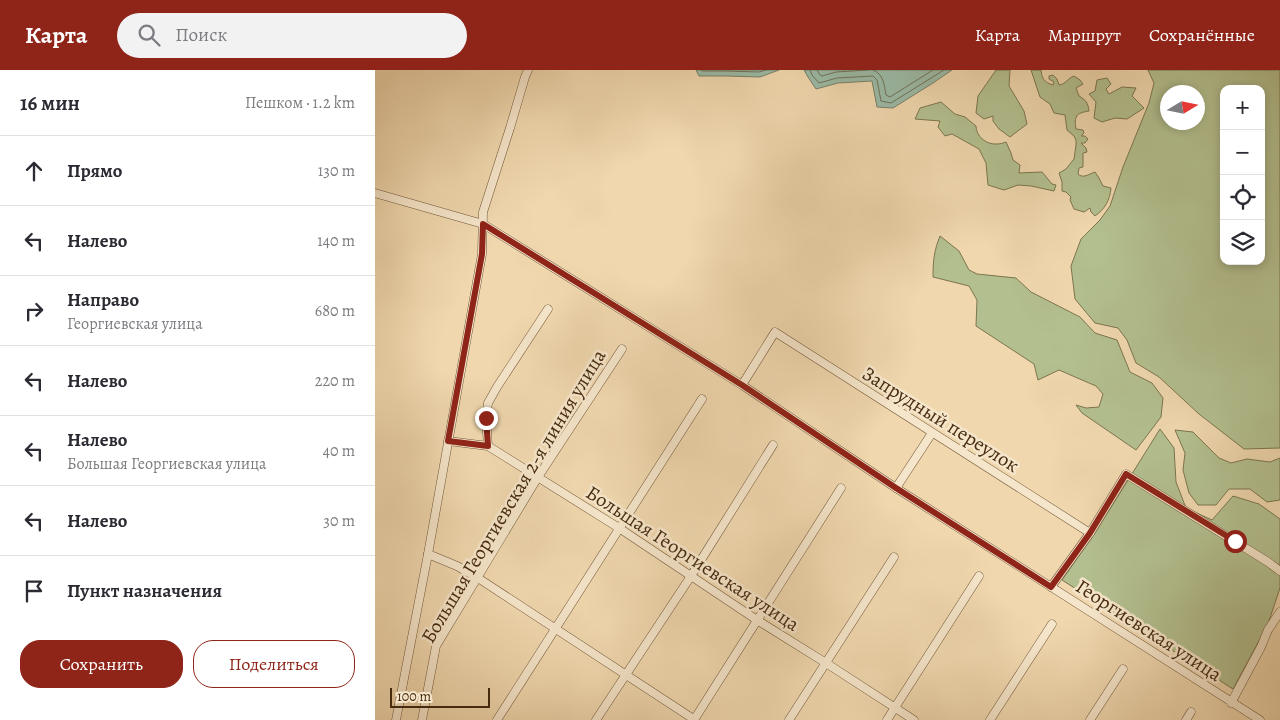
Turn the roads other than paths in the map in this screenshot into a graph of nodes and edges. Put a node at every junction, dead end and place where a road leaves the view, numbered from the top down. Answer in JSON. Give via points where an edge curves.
{"nodes":[{"id":1,"x":528,"y":70,"type":"edge"},
{"id":2,"x":375,"y":193,"type":"edge"},
{"id":3,"x":483,"y":224,"type":"junction"},
{"id":4,"x":548,"y":309,"type":"dead end"},
{"id":5,"x":622,"y":349,"type":"dead end"},
{"id":6,"x":742,"y":385,"type":"junction"},
{"id":7,"x":702,"y":400,"type":"dead end"},
{"id":8,"x":932,"y":433,"type":"junction"},
{"id":9,"x":448,"y":441,"type":"junction"},
{"id":10,"x":773,"y":445,"type":"dead end"},
{"id":11,"x":488,"y":446,"type":"junction"},
{"id":12,"x":538,"y":478,"type":"junction"},
{"id":13,"x":841,"y":488,"type":"dead end"},
{"id":14,"x":896,"y":488,"type":"junction"},
{"id":15,"x":619,"y":528,"type":"junction"},
{"id":16,"x":1090,"y":533,"type":"junction"},
{"id":17,"x":428,"y":554,"type":"junction"},
{"id":18,"x":894,"y":557,"type":"dead end"},
{"id":19,"x":1280,"y":571,"type":"edge"},
{"id":20,"x":691,"y":576,"type":"junction"},
{"id":21,"x":979,"y":576,"type":"dead end"},
{"id":22,"x":478,"y":578,"type":"junction"},
{"id":23,"x":1051,"y":587,"type":"junction"},
{"id":24,"x":1280,"y":612,"type":"edge"},
{"id":25,"x":757,"y":620,"type":"junction"},
{"id":26,"x":1052,"y":624,"type":"dead end"},
{"id":27,"x":556,"y":629,"type":"junction"},
{"id":28,"x":826,"y":663,"type":"junction"},
{"id":29,"x":1123,"y":669,"type":"dead end"},
{"id":30,"x":626,"y":675,"type":"junction"},
{"id":31,"x":1231,"y":703,"type":"junction"},
{"id":32,"x":894,"y":708,"type":"junction"},
{"id":33,"x":1191,"y":712,"type":"dead end"},
{"id":34,"x":396,"y":720,"type":"edge"},
{"id":35,"x":422,"y":720,"type":"edge"},
{"id":36,"x":497,"y":720,"type":"edge"},
{"id":37,"x":596,"y":720,"type":"edge"},
{"id":38,"x":695,"y":720,"type":"edge"},
{"id":39,"x":789,"y":720,"type":"edge"},
{"id":40,"x":887,"y":720,"type":"edge"},
{"id":41,"x":914,"y":720,"type":"edge"},
{"id":42,"x":990,"y":720,"type":"edge"},
{"id":43,"x":1089,"y":720,"type":"edge"},
{"id":44,"x":1186,"y":720,"type":"edge"},
{"id":45,"x":1260,"y":720,"type":"edge"}],
"edges":[{"from":1,"to":3,"type":"street","via":[[483,212]]},
{"from":2,"to":3,"type":"street","name":"Георгиевская улица"},
{"from":3,"to":6,"type":"street","name":"Георгиевская улица"},
{"from":3,"to":9,"type":"street","via":[[482,254]]},
{"from":4,"to":11,"type":"street","via":[[488,403]]},
{"from":5,"to":12,"type":"street","name":"Большая Георгиевская 2-я линия улица"},
{"from":6,"to":8,"type":"street","name":"Запрудный переулок","via":[[775,332]]},
{"from":6,"to":14,"type":"street","name":"Георгиевская улица"},
{"from":7,"to":15,"type":"street"},
{"from":8,"to":14,"type":"street"},
{"from":8,"to":16,"type":"street","name":"Запрудный переулок"},
{"from":9,"to":11,"type":"street","name":"Большая Георгиевская улица"},
{"from":9,"to":17,"type":"street"},
{"from":10,"to":20,"type":"street"},
{"from":11,"to":12,"type":"street","name":"Большая Георгиевская улица"},
{"from":12,"to":15,"type":"street","name":"Большая Георгиевская улица"},
{"from":12,"to":22,"type":"street","name":"Большая Георгиевская 2-я линия улица"},
{"from":13,"to":25,"type":"street"},
{"from":14,"to":23,"type":"street","name":"Георгиевская улица"},
{"from":15,"to":20,"type":"street","name":"Большая Георгиевская улица"},
{"from":15,"to":27,"type":"street"},
{"from":16,"to":19,"type":"street","via":[[1126,474]]},
{"from":16,"to":23,"type":"street"},
{"from":17,"to":22,"type":"street"},
{"from":17,"to":34,"type":"street"},
{"from":18,"to":28,"type":"street"},
{"from":20,"to":25,"type":"street","name":"Большая Георгиевская улица"},
{"from":20,"to":30,"type":"street"},
{"from":21,"to":32,"type":"street"},
{"from":22,"to":27,"type":"street"},
{"from":22,"to":35,"type":"street","name":"Большая Георгиевская 2-я линия улица","via":[[436,646]]},
{"from":23,"to":31,"type":"street","name":"Георгиевская улица"},
{"from":24,"to":31,"type":"street"},
{"from":25,"to":28,"type":"street","name":"Большая Георгиевская улица"},
{"from":25,"to":38,"type":"street"},
{"from":26,"to":42,"type":"street"},
{"from":27,"to":30,"type":"street"},
{"from":27,"to":36,"type":"street"},
{"from":28,"to":32,"type":"street","name":"Большая Георгиевская улица"},
{"from":28,"to":39,"type":"street"},
{"from":29,"to":43,"type":"street"},
{"from":30,"to":37,"type":"street"},
{"from":30,"to":38,"type":"street"},
{"from":31,"to":45,"type":"street","name":"Георгиевская улица"},
{"from":32,"to":40,"type":"street"},
{"from":32,"to":41,"type":"street","name":"Большая Георгиевская улица"},
{"from":33,"to":44,"type":"street"}]}
